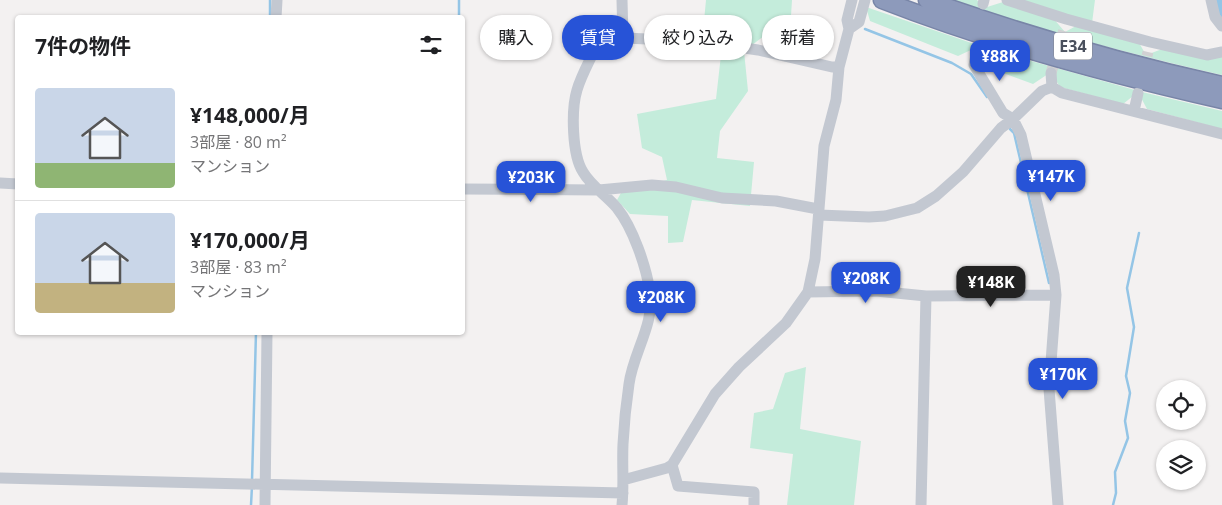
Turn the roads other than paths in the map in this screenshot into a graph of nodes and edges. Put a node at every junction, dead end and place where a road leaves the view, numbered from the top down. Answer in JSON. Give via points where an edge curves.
{"nodes":[{"id":1,"x":277,"y":0,"type":"edge"},
{"id":2,"x":622,"y":0,"type":"edge"},
{"id":3,"x":852,"y":0,"type":"edge"},
{"id":4,"x":865,"y":0,"type":"edge"},
{"id":5,"x":927,"y":0,"type":"edge"},
{"id":6,"x":1007,"y":0,"type":"edge"},
{"id":7,"x":1211,"y":0,"type":"edge"},
{"id":8,"x":885,"y":1,"type":"edge"},
{"id":9,"x":276,"y":15,"type":"edge"},
{"id":10,"x":622,"y":15,"type":"edge"},
{"id":11,"x":1222,"y":26,"type":"edge"},
{"id":12,"x":849,"y":29,"type":"junction"},
{"id":13,"x":634,"y":38,"type":"edge"},
{"id":14,"x":977,"y":50,"type":"dead end"},
{"id":15,"x":1222,"y":52,"type":"edge"},
{"id":16,"x":590,"y":60,"type":"edge"},
{"id":17,"x":839,"y":67,"type":"junction"},
{"id":18,"x":1051,"y":73,"type":"tunnel mouth"},
{"id":19,"x":1222,"y":85,"type":"edge"},
{"id":20,"x":1052,"y":87,"type":"junction"},
{"id":21,"x":1138,"y":93,"type":"dead end"},
{"id":22,"x":1222,"y":100,"type":"edge"},
{"id":23,"x":1134,"y":110,"type":"junction"},
{"id":24,"x":1013,"y":119,"type":"junction"},
{"id":25,"x":1222,"y":134,"type":"edge"},
{"id":26,"x":0,"y":183,"type":"edge"},
{"id":27,"x":15,"y":184,"type":"edge"},
{"id":28,"x":465,"y":189,"type":"edge"},
{"id":29,"x":599,"y":190,"type":"junction"},
{"id":30,"x":819,"y":212,"type":"junction"},
{"id":31,"x":808,"y":292,"type":"junction"},
{"id":32,"x":1056,"y":295,"type":"junction"},
{"id":33,"x":926,"y":296,"type":"junction"},
{"id":34,"x":267,"y":335,"type":"edge"},
{"id":35,"x":672,"y":465,"type":"junction"},
{"id":36,"x":0,"y":478,"type":"edge"},
{"id":37,"x":623,"y":480,"type":"junction"},
{"id":38,"x":265,"y":484,"type":"junction"},
{"id":39,"x":623,"y":499,"type":"edge"},
{"id":40,"x":265,"y":505,"type":"edge"},
{"id":41,"x":754,"y":505,"type":"edge"},
{"id":42,"x":921,"y":505,"type":"edge"},
{"id":43,"x":1058,"y":505,"type":"edge"}],
"edges":[{"from":1,"to":9,"type":"street"},
{"from":2,"to":10,"type":"street"},
{"from":3,"to":12,"type":"street","via":[[847,20]]},
{"from":4,"to":12,"type":"street","via":[[859,22]]},
{"from":5,"to":19,"type":"highway","number":"E34","via":[[1040,37]]},
{"from":6,"to":15,"type":"street","via":[[1065,24],[1149,47],[1207,56]]},
{"from":7,"to":11,"type":"street","via":[[1215,17]]},
{"from":8,"to":22,"type":"highway","number":"E34","via":[[1010,44]]},
{"from":12,"to":17,"type":"street"},
{"from":13,"to":17,"type":"street","via":[[697,41]]},
{"from":14,"to":24,"type":"street","via":[[974,65],[1003,113]]},
{"from":16,"to":29,"type":"street","via":[[576,91],[574,149],[582,171]]},
{"from":17,"to":30,"type":"street","via":[[836,100],[824,146]]},
{"from":18,"to":20,"type":"street"},
{"from":20,"to":23,"type":"street","via":[[1062,93]]},
{"from":20,"to":24,"type":"street","via":[[1042,91]]},
{"from":21,"to":23,"type":"street"},
{"from":23,"to":25,"type":"street"},
{"from":24,"to":30,"type":"street","via":[[1001,128],[963,172],[917,208],[869,217]]},
{"from":24,"to":32,"type":"street","via":[[1029,164]]},
{"from":26,"to":27,"type":"street"},
{"from":28,"to":29,"type":"street"},
{"from":29,"to":30,"type":"street","via":[[637,186],[676,187],[722,198],[776,201]]},
{"from":29,"to":37,"type":"street","via":[[617,208],[636,240],[650,292],[648,324],[629,382]]},
{"from":30,"to":31,"type":"street"},
{"from":31,"to":33,"type":"street","via":[[876,291]]},
{"from":31,"to":35,"type":"street","via":[[786,323],[715,394]]},
{"from":32,"to":33,"type":"street"},
{"from":32,"to":43,"type":"street","via":[[1049,389]]},
{"from":33,"to":42,"type":"street"},
{"from":34,"to":38,"type":"street"},
{"from":35,"to":37,"type":"street"},
{"from":35,"to":41,"type":"street","via":[[678,486],[754,492]]},
{"from":36,"to":38,"type":"street"},
{"from":37,"to":39,"type":"street"},
{"from":38,"to":39,"type":"street"},
{"from":38,"to":40,"type":"street"}]}
